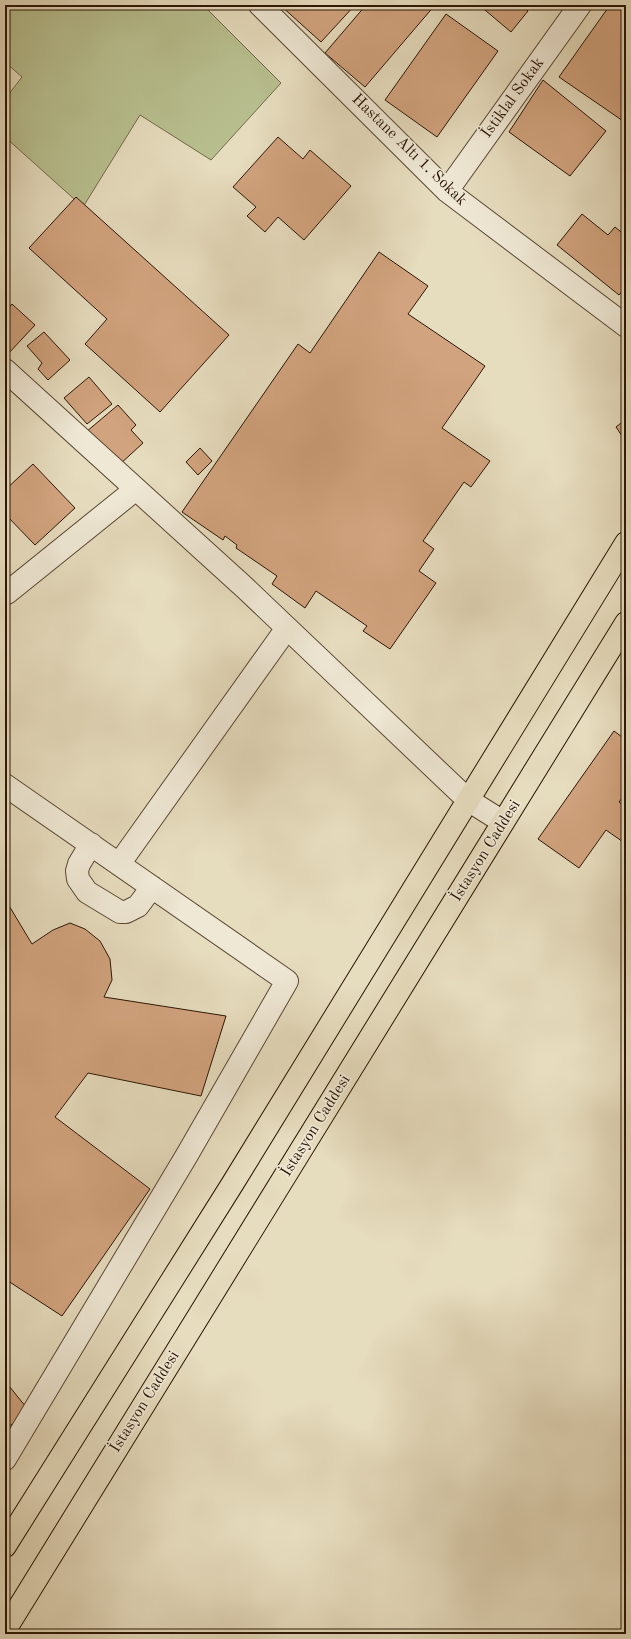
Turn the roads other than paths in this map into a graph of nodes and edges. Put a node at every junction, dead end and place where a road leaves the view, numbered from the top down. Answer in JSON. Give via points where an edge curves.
{"nodes":[{"id":1,"x":260,"y":5,"type":"edge"},
{"id":2,"x":580,"y":5,"type":"edge"},
{"id":3,"x":447,"y":191,"type":"junction"},
{"id":4,"x":626,"y":326,"type":"edge"},
{"id":5,"x":5,"y":370,"type":"edge"},
{"id":6,"x":136,"y":489,"type":"junction"},
{"id":7,"x":626,"y":543,"type":"edge"},
{"id":8,"x":6,"y":594,"type":"edge"},
{"id":9,"x":626,"y":623,"type":"edge"},
{"id":10,"x":287,"y":628,"type":"junction"},
{"id":11,"x":5,"y":785,"type":"edge"},
{"id":12,"x":468,"y":800,"type":"junction"},
{"id":13,"x":503,"y":822,"type":"junction"},
{"id":14,"x":91,"y":844,"type":"junction"},
{"id":15,"x":119,"y":864,"type":"junction"},
{"id":16,"x":152,"y":887,"type":"junction"},
{"id":17,"x":5,"y":1459,"type":"edge"},
{"id":18,"x":5,"y":1546,"type":"edge"},
{"id":19,"x":5,"y":1630,"type":"edge"}],
"edges":[{"from":1,"to":3,"type":"street","name":"Hastane Altı 1. Sokak"},
{"from":2,"to":3,"type":"street","name":"İstiklal Sokak"},
{"from":3,"to":4,"type":"street","name":"Hastane Altı 1. Sokak"},
{"from":5,"to":6,"type":"street"},
{"from":6,"to":8,"type":"street"},
{"from":6,"to":10,"type":"street"},
{"from":7,"to":12,"type":"main road"},
{"from":9,"to":13,"type":"main road","name":"İstasyon Caddesi"},
{"from":10,"to":12,"type":"street"},
{"from":10,"to":15,"type":"street"},
{"from":11,"to":14,"type":"street"},
{"from":12,"to":13,"type":"street"},
{"from":12,"to":18,"type":"main road","via":[[237,1177]]},
{"from":13,"to":19,"type":"main road","name":"İstasyon Caddesi"},
{"from":14,"to":15,"type":"street"},
{"from":14,"to":16,"type":"street","via":[[77,872],[78,879],[87,892],[120,912],[126,912],[138,906]]},
{"from":15,"to":16,"type":"street"},
{"from":16,"to":17,"type":"street","via":[[287,981],[187,1155]]}]}
